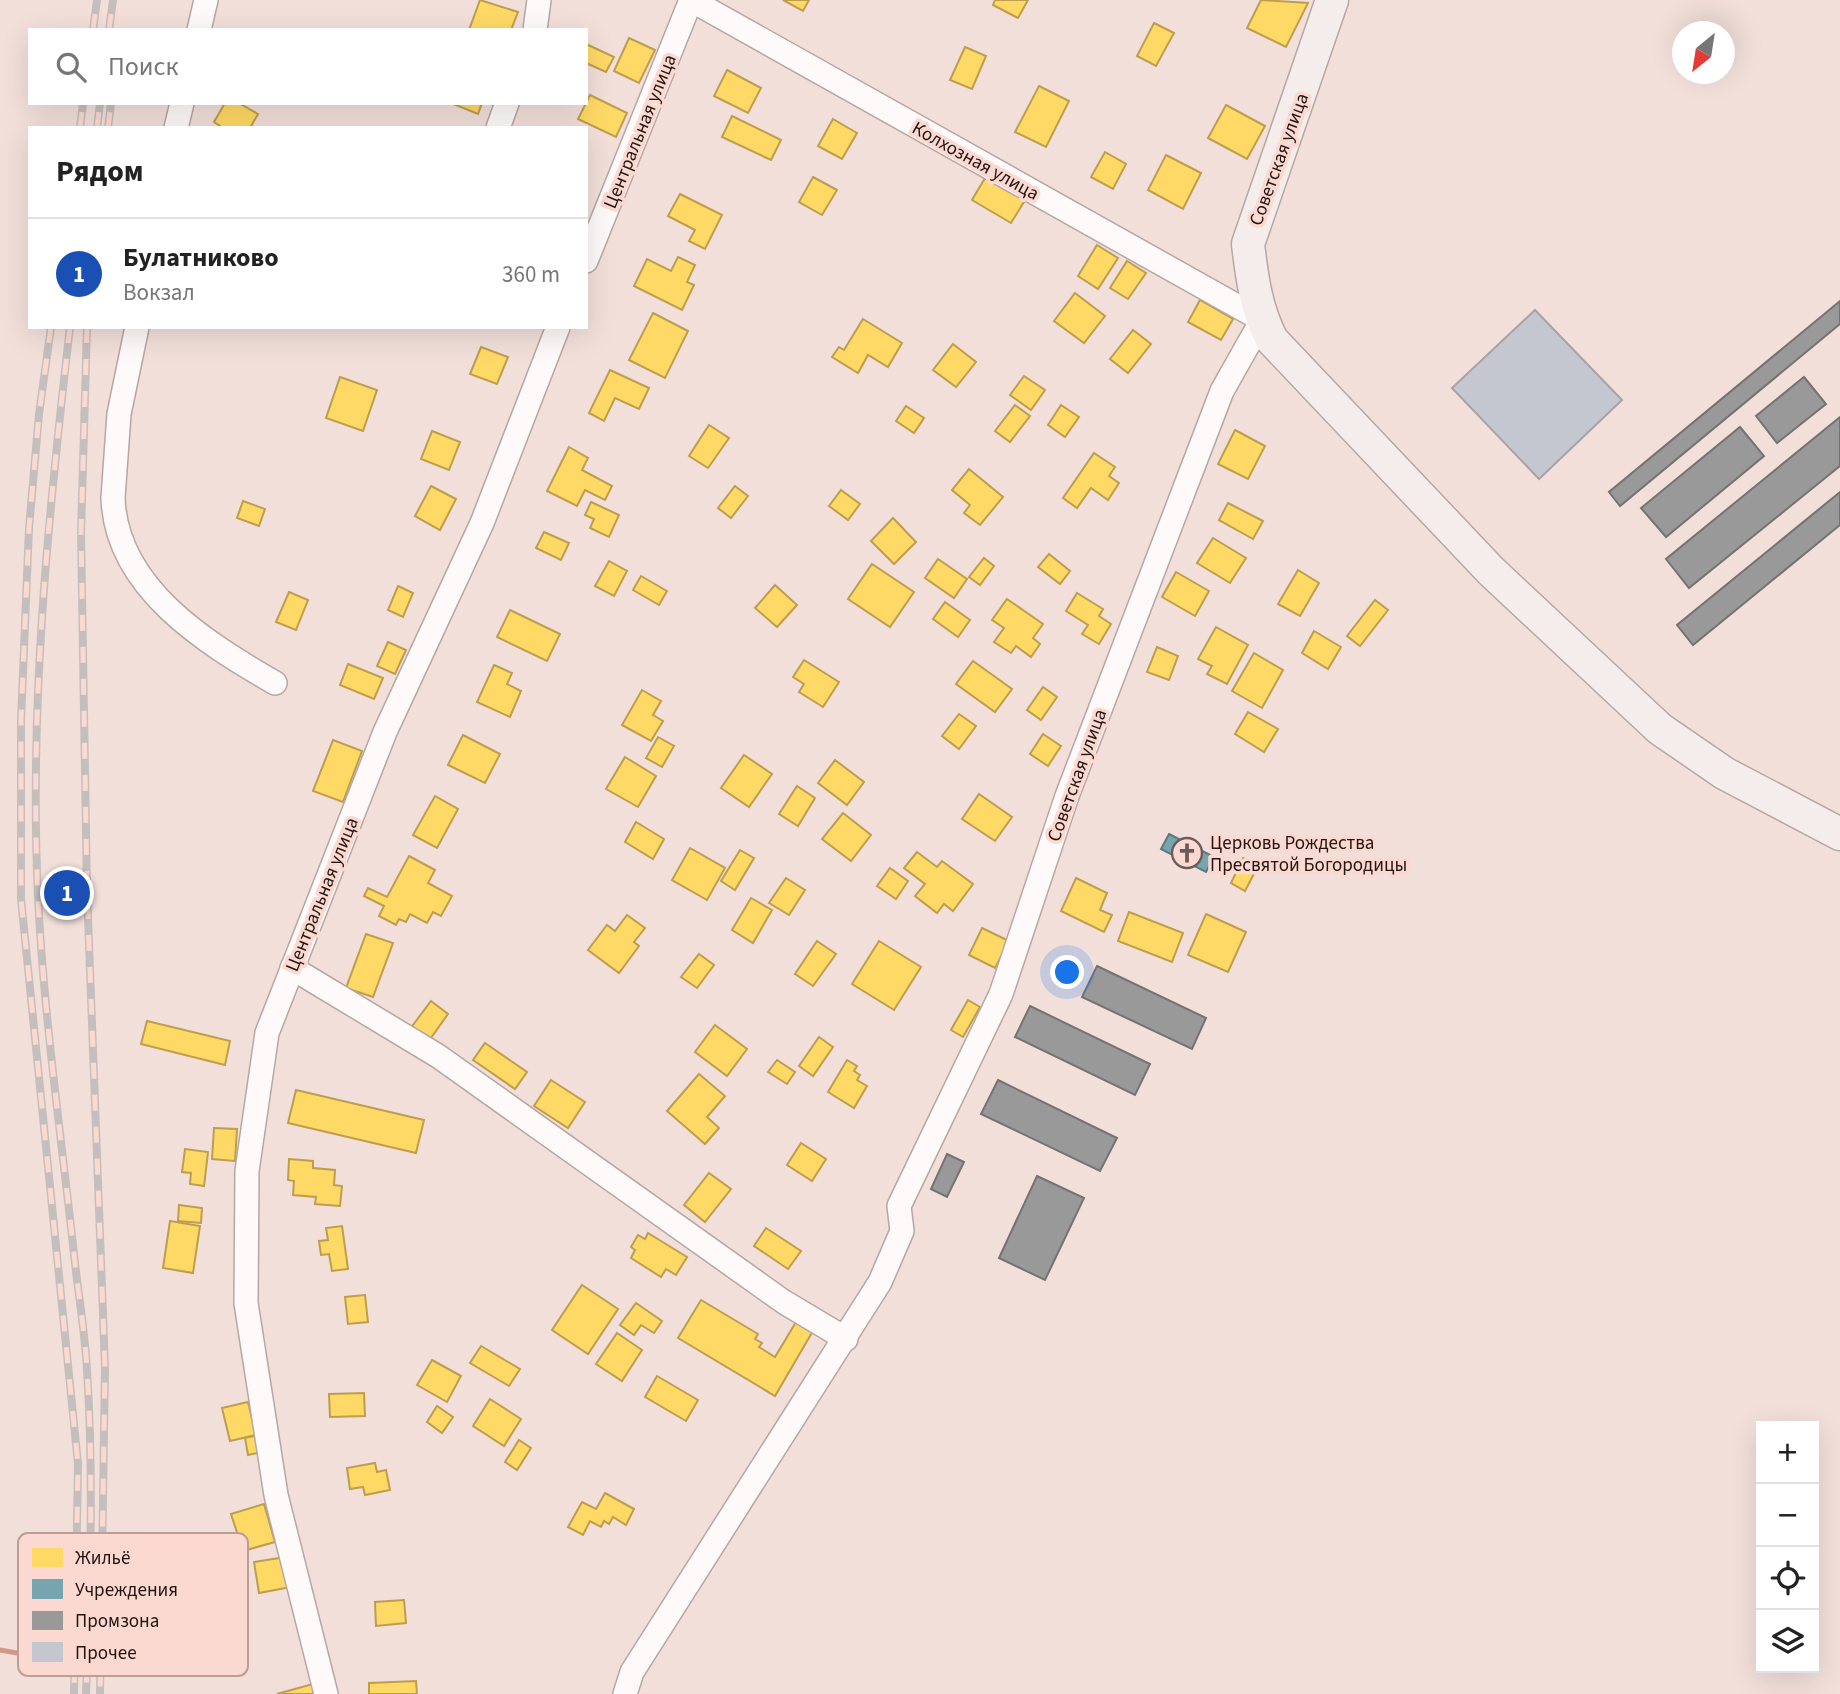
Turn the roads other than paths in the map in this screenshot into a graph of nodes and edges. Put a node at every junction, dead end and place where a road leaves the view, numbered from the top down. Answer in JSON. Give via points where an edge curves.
{"nodes":[{"id":1,"x":206,"y":0,"type":"edge"},
{"id":2,"x":539,"y":0,"type":"edge"},
{"id":3,"x":691,"y":0,"type":"edge"},
{"id":4,"x":1332,"y":0,"type":"edge"},
{"id":5,"x":199,"y":28,"type":"edge"},
{"id":6,"x":535,"y":28,"type":"edge"},
{"id":7,"x":182,"y":105,"type":"edge"},
{"id":8,"x":506,"y":105,"type":"edge"},
{"id":9,"x":176,"y":126,"type":"edge"},
{"id":10,"x":499,"y":126,"type":"edge"},
{"id":11,"x":588,"y":256,"type":"edge"},
{"id":12,"x":1262,"y":320,"type":"junction"},
{"id":13,"x":137,"y":329,"type":"edge"},
{"id":14,"x":557,"y":329,"type":"edge"},
{"id":15,"x":275,"y":683,"type":"dead end"},
{"id":16,"x":1840,"y":834,"type":"edge"},
{"id":17,"x":292,"y":968,"type":"junction"},
{"id":18,"x":846,"y":1339,"type":"junction"},
{"id":19,"x":326,"y":1694,"type":"edge"},
{"id":20,"x":625,"y":1694,"type":"edge"}],
"edges":[{"from":1,"to":5,"type":"street"},
{"from":2,"to":6,"type":"street"},
{"from":3,"to":11,"type":"street","name":"Центральная улица"},
{"from":3,"to":12,"type":"street","name":"Колхозная улица"},
{"from":4,"to":12,"type":"street","name":"Советская улица","via":[[1248,244]]},
{"from":7,"to":9,"type":"street"},
{"from":8,"to":10,"type":"street"},
{"from":12,"to":16,"type":"street","name":"Советская улица","via":[[1282,353],[1499,579],[1660,729],[1724,773]]},
{"from":12,"to":18,"type":"street","name":"Советская улица","via":[[1217,404],[1067,796],[1001,994],[899,1206],[902,1231],[880,1282]]},
{"from":13,"to":15,"type":"street","via":[[119,414],[113,498],[125,552],[170,612],[215,648]]},
{"from":14,"to":17,"type":"street","name":"Центральная улица","via":[[482,523],[386,732]]},
{"from":17,"to":18,"type":"street","via":[[438,1056],[785,1302]]},
{"from":17,"to":19,"type":"street","name":"Центральная улица","via":[[267,1033],[247,1171],[246,1303],[276,1495]]},
{"from":18,"to":20,"type":"street","via":[[632,1672]]}]}
